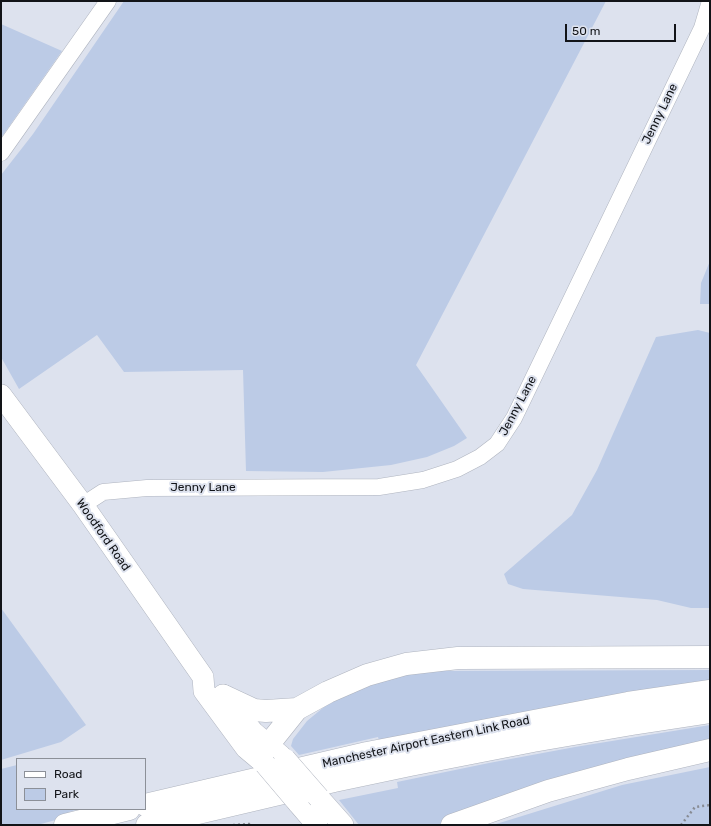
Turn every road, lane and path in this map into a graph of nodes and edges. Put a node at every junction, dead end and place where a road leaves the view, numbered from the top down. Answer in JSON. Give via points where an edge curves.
{"nodes":[{"id":1,"x":108,"y":1,"type":"edge"},
{"id":2,"x":710,"y":1,"type":"edge"},
{"id":3,"x":1,"y":153,"type":"edge"},
{"id":4,"x":1,"y":396,"type":"edge"},
{"id":5,"x":83,"y":505,"type":"junction"},
{"id":6,"x":710,"y":657,"type":"edge"},
{"id":7,"x":203,"y":677,"type":"junction"},
{"id":8,"x":710,"y":691,"type":"edge"},
{"id":9,"x":224,"y":696,"type":"junction"},
{"id":10,"x":297,"y":709,"type":"junction"},
{"id":11,"x":710,"y":712,"type":"edge"},
{"id":12,"x":710,"y":750,"type":"edge"},
{"id":13,"x":270,"y":757,"type":"junction"},
{"id":14,"x":146,"y":805,"type":"edge"},
{"id":15,"x":710,"y":805,"type":"edge"},
{"id":16,"x":125,"y":810,"type":"edge"},
{"id":17,"x":65,"y":825,"type":"edge"},
{"id":18,"x":147,"y":825,"type":"edge"},
{"id":19,"x":233,"y":825,"type":"edge"},
{"id":20,"x":252,"y":825,"type":"edge"},
{"id":21,"x":317,"y":825,"type":"edge"},
{"id":22,"x":343,"y":825,"type":"edge"},
{"id":23,"x":452,"y":825,"type":"edge"},
{"id":24,"x":681,"y":825,"type":"edge"}],
"edges":[{"from":1,"to":3,"type":"street"},
{"from":2,"to":5,"type":"street","name":"Jenny Lane","via":[[702,28],[514,418],[497,444],[480,457],[457,469],[423,480],[379,488],[147,488],[103,492]]},
{"from":4,"to":5,"type":"main road","name":"Woodford Road"},
{"from":5,"to":7,"type":"main road","name":"Woodford Road"},
{"from":6,"to":10,"type":"highway","via":[[458,658],[406,664],[367,675]]},
{"from":7,"to":9,"type":"main road","name":"Woodford Road","via":[[215,682]]},
{"from":7,"to":13,"type":"main road","name":"Woodford Road","via":[[204,691],[246,748]]},
{"from":8,"to":14,"type":"highway","name":"Manchester Airport Eastern Link Road","via":[[628,703],[367,753]]},
{"from":9,"to":10,"type":"highway","via":[[254,710]]},
{"from":9,"to":13,"type":"main road","name":"Woodford Road"},
{"from":10,"to":13,"type":"highway"},
{"from":11,"to":18,"type":"highway","name":"Manchester Airport Eastern Link Road","via":[[533,741],[425,762]]},
{"from":12,"to":23,"type":"highway","via":[[548,791]]},
{"from":13,"to":21,"type":"main road","name":"Woodford Road","bridge":true,"via":[[298,803]]},
{"from":13,"to":22,"type":"main road","name":"Woodford Road","bridge":true,"via":[[319,798]]},
{"from":15,"to":24,"type":"path","via":[[695,807]]},
{"from":16,"to":17,"type":"highway"},
{"from":19,"to":20,"type":"path"}]}
